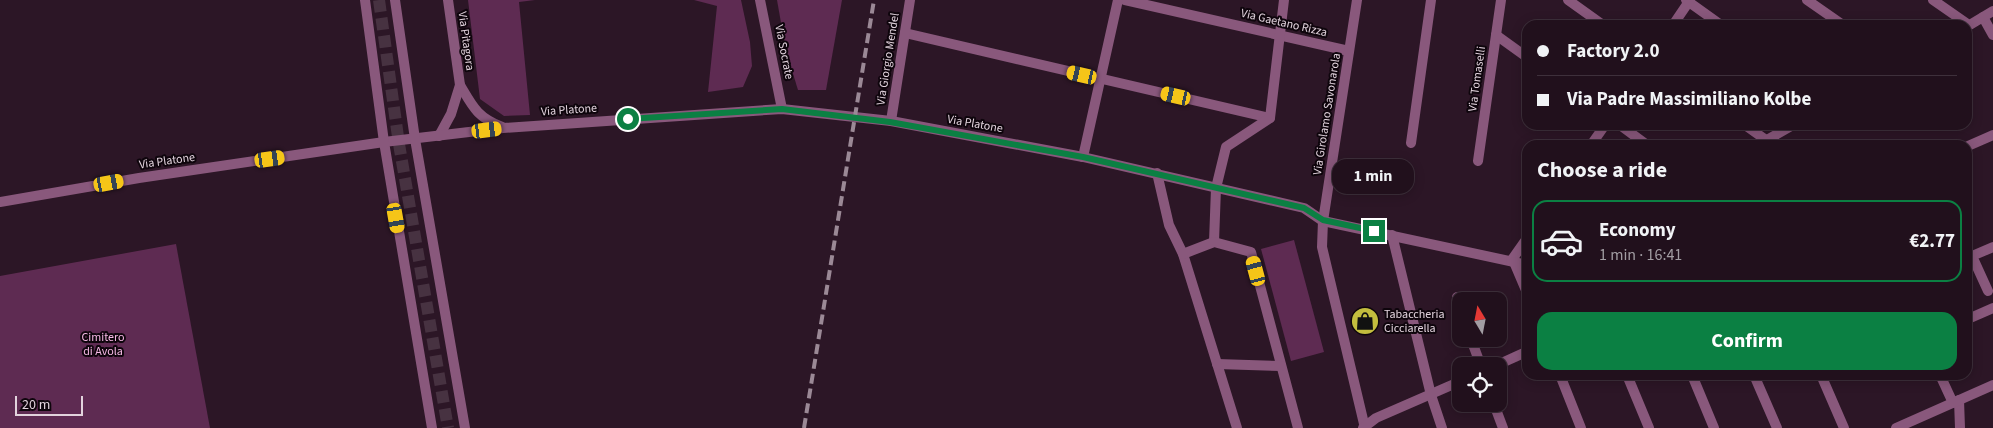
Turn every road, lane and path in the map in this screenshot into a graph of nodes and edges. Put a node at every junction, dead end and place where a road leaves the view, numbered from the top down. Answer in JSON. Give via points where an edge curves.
{"nodes":[{"id":1,"x":365,"y":0,"type":"edge"},
{"id":2,"x":395,"y":0,"type":"edge"},
{"id":3,"x":448,"y":0,"type":"edge"},
{"id":4,"x":760,"y":0,"type":"edge"},
{"id":5,"x":910,"y":0,"type":"edge"},
{"id":6,"x":1118,"y":0,"type":"edge"},
{"id":7,"x":1126,"y":0,"type":"edge"},
{"id":8,"x":1284,"y":0,"type":"edge"},
{"id":9,"x":1357,"y":0,"type":"edge"},
{"id":10,"x":1431,"y":0,"type":"edge"},
{"id":11,"x":1501,"y":0,"type":"edge"},
{"id":12,"x":1568,"y":0,"type":"edge"},
{"id":13,"x":1807,"y":0,"type":"edge"},
{"id":14,"x":1933,"y":0,"type":"edge"},
{"id":15,"x":1688,"y":1,"type":"edge"},
{"id":16,"x":1993,"y":11,"type":"edge"},
{"id":17,"x":1983,"y":17,"type":"junction"},
{"id":18,"x":1596,"y":20,"type":"edge"},
{"id":19,"x":1676,"y":20,"type":"edge"},
{"id":20,"x":1714,"y":20,"type":"edge"},
{"id":21,"x":1836,"y":20,"type":"edge"},
{"id":22,"x":1961,"y":20,"type":"edge"},
{"id":23,"x":1972,"y":23,"type":"edge"},
{"id":24,"x":905,"y":34,"type":"junction"},
{"id":25,"x":1280,"y":34,"type":"junction"},
{"id":26,"x":1496,"y":35,"type":"junction"},
{"id":27,"x":1993,"y":35,"type":"edge"},
{"id":28,"x":1350,"y":50,"type":"junction"},
{"id":29,"x":1522,"y":54,"type":"edge"},
{"id":30,"x":1100,"y":79,"type":"junction"},
{"id":31,"x":460,"y":85,"type":"junction"},
{"id":32,"x":782,"y":109,"type":"junction"},
{"id":33,"x":1270,"y":118,"type":"junction"},
{"id":34,"x":890,"y":122,"type":"junction"},
{"id":35,"x":503,"y":128,"type":"junction"},
{"id":36,"x":1627,"y":130,"type":"edge"},
{"id":37,"x":1750,"y":130,"type":"edge"},
{"id":38,"x":1784,"y":130,"type":"edge"},
{"id":39,"x":1993,"y":135,"type":"edge"},
{"id":40,"x":439,"y":136,"type":"junction"},
{"id":41,"x":415,"y":139,"type":"junction"},
{"id":42,"x":1640,"y":140,"type":"edge"},
{"id":43,"x":1759,"y":140,"type":"edge"},
{"id":44,"x":1767,"y":140,"type":"edge"},
{"id":45,"x":384,"y":142,"type":"junction"},
{"id":46,"x":1411,"y":143,"type":"dead end"},
{"id":47,"x":1972,"y":144,"type":"edge"},
{"id":48,"x":1083,"y":157,"type":"junction"},
{"id":49,"x":1478,"y":161,"type":"dead end"},
{"id":50,"x":1157,"y":173,"type":"junction"},
{"id":51,"x":1218,"y":183,"type":"junction"},
{"id":52,"x":0,"y":202,"type":"edge"},
{"id":53,"x":1323,"y":220,"type":"junction"},
{"id":54,"x":1392,"y":235,"type":"junction"},
{"id":55,"x":1214,"y":242,"type":"junction"},
{"id":56,"x":1993,"y":247,"type":"edge"},
{"id":57,"x":1522,"y":248,"type":"edge"},
{"id":58,"x":1183,"y":254,"type":"junction"},
{"id":59,"x":1513,"y":262,"type":"junction"},
{"id":60,"x":1522,"y":264,"type":"edge"},
{"id":61,"x":1522,"y":282,"type":"edge"},
{"id":62,"x":1990,"y":289,"type":"edge"},
{"id":63,"x":1993,"y":302,"type":"edge"},
{"id":64,"x":1993,"y":308,"type":"edge"},
{"id":65,"x":1972,"y":317,"type":"edge"},
{"id":66,"x":1522,"y":355,"type":"edge"},
{"id":67,"x":1507,"y":361,"type":"edge"},
{"id":68,"x":1217,"y":364,"type":"junction"},
{"id":69,"x":1282,"y":366,"type":"junction"},
{"id":70,"x":1562,"y":380,"type":"edge"},
{"id":71,"x":1629,"y":380,"type":"edge"},
{"id":72,"x":1694,"y":380,"type":"edge"},
{"id":73,"x":1756,"y":380,"type":"edge"},
{"id":74,"x":1822,"y":380,"type":"edge"},
{"id":75,"x":1943,"y":380,"type":"edge"},
{"id":76,"x":1452,"y":385,"type":"edge"},
{"id":77,"x":1993,"y":385,"type":"edge"},
{"id":78,"x":1431,"y":394,"type":"junction"},
{"id":79,"x":1956,"y":402,"type":"junction"},
{"id":80,"x":1497,"y":412,"type":"edge"},
{"id":81,"x":432,"y":428,"type":"edge"},
{"id":82,"x":465,"y":428,"type":"edge"},
{"id":83,"x":1237,"y":428,"type":"edge"},
{"id":84,"x":1298,"y":428,"type":"edge"},
{"id":85,"x":1364,"y":428,"type":"edge"},
{"id":86,"x":1442,"y":428,"type":"edge"},
{"id":87,"x":1503,"y":428,"type":"edge"},
{"id":88,"x":1581,"y":428,"type":"edge"},
{"id":89,"x":1649,"y":428,"type":"edge"},
{"id":90,"x":1714,"y":428,"type":"edge"},
{"id":91,"x":1777,"y":428,"type":"edge"},
{"id":92,"x":1844,"y":428,"type":"edge"},
{"id":93,"x":1896,"y":428,"type":"edge"},
{"id":94,"x":1960,"y":428,"type":"edge"}],
"edges":[{"from":1,"to":45,"type":"street"},
{"from":2,"to":41,"type":"street"},
{"from":3,"to":31,"type":"street","name":"Via Pitagora"},
{"from":4,"to":32,"type":"street","name":"Via Socrate"},
{"from":5,"to":24,"type":"street","name":"Via Giorgio Mendel"},
{"from":6,"to":30,"type":"street"},
{"from":7,"to":25,"type":"street","name":"Via Gaetano Rizza"},
{"from":8,"to":25,"type":"street"},
{"from":9,"to":28,"type":"street","name":"Via Girolamo Savonarola"},
{"from":10,"to":46,"type":"street"},
{"from":11,"to":26,"type":"street","name":"Via Tomaselli"},
{"from":12,"to":18,"type":"street"},
{"from":13,"to":21,"type":"street"},
{"from":14,"to":22,"type":"street"},
{"from":15,"to":19,"type":"street"},
{"from":15,"to":20,"type":"street"},
{"from":16,"to":17,"type":"street"},
{"from":17,"to":23,"type":"street"},
{"from":17,"to":27,"type":"street"},
{"from":24,"to":30,"type":"street"},
{"from":24,"to":34,"type":"street","name":"Via Giorgio Mendel"},
{"from":25,"to":28,"type":"street","name":"Via Gaetano Rizza"},
{"from":25,"to":33,"type":"street"},
{"from":26,"to":29,"type":"street"},
{"from":26,"to":49,"type":"street","name":"Via Tomaselli"},
{"from":28,"to":53,"type":"street","name":"Via Girolamo Savonarola"},
{"from":30,"to":33,"type":"street"},
{"from":30,"to":48,"type":"street"},
{"from":31,"to":35,"type":"street","via":[[476,112]]},
{"from":31,"to":40,"type":"street","via":[[451,114]]},
{"from":32,"to":34,"type":"street","name":"Via Platone"},
{"from":32,"to":35,"type":"street","name":"Via Platone"},
{"from":33,"to":51,"type":"street","via":[[1226,147]]},
{"from":34,"to":48,"type":"street","name":"Via Platone"},
{"from":35,"to":40,"type":"street","name":"Via Platone"},
{"from":36,"to":42,"type":"street"},
{"from":37,"to":43,"type":"street"},
{"from":38,"to":44,"type":"street"},
{"from":39,"to":47,"type":"street"},
{"from":40,"to":41,"type":"street","name":"Via Platone"},
{"from":41,"to":45,"type":"street","name":"Via Platone"},
{"from":41,"to":82,"type":"street"},
{"from":45,"to":52,"type":"street","name":"Via Platone"},
{"from":45,"to":81,"type":"street"},
{"from":48,"to":50,"type":"street","name":"Via Platone"},
{"from":50,"to":51,"type":"street","name":"Via Platone"},
{"from":50,"to":58,"type":"street","via":[[1168,225]]},
{"from":51,"to":53,"type":"street","name":"Via Platone","via":[[1304,208]]},
{"from":51,"to":55,"type":"street"},
{"from":53,"to":54,"type":"street","name":"Via Platone"},
{"from":53,"to":85,"type":"street","name":"Via Girolamo Savonarola","via":[[1322,247]]},
{"from":54,"to":59,"type":"street","name":"Via Platone"},
{"from":54,"to":78,"type":"street"},
{"from":55,"to":58,"type":"street"},
{"from":55,"to":69,"type":"street","via":[[1251,252]]},
{"from":56,"to":62,"type":"street","via":[[1972,256]]},
{"from":57,"to":59,"type":"street"},
{"from":58,"to":68,"type":"street"},
{"from":59,"to":60,"type":"street","name":"Via Platone"},
{"from":59,"to":61,"type":"street"},
{"from":62,"to":63,"type":"street"},
{"from":64,"to":65,"type":"street"},
{"from":66,"to":67,"type":"street"},
{"from":68,"to":69,"type":"street"},
{"from":68,"to":83,"type":"street"},
{"from":69,"to":84,"type":"street"},
{"from":70,"to":88,"type":"street"},
{"from":71,"to":89,"type":"street"},
{"from":72,"to":90,"type":"street"},
{"from":73,"to":91,"type":"street"},
{"from":74,"to":92,"type":"street"},
{"from":75,"to":79,"type":"street"},
{"from":76,"to":78,"type":"street"},
{"from":77,"to":79,"type":"street"},
{"from":78,"to":85,"type":"street","via":[[1376,418]]},
{"from":78,"to":86,"type":"street"},
{"from":79,"to":93,"type":"street"},
{"from":79,"to":94,"type":"street"},
{"from":80,"to":87,"type":"street"}]}
